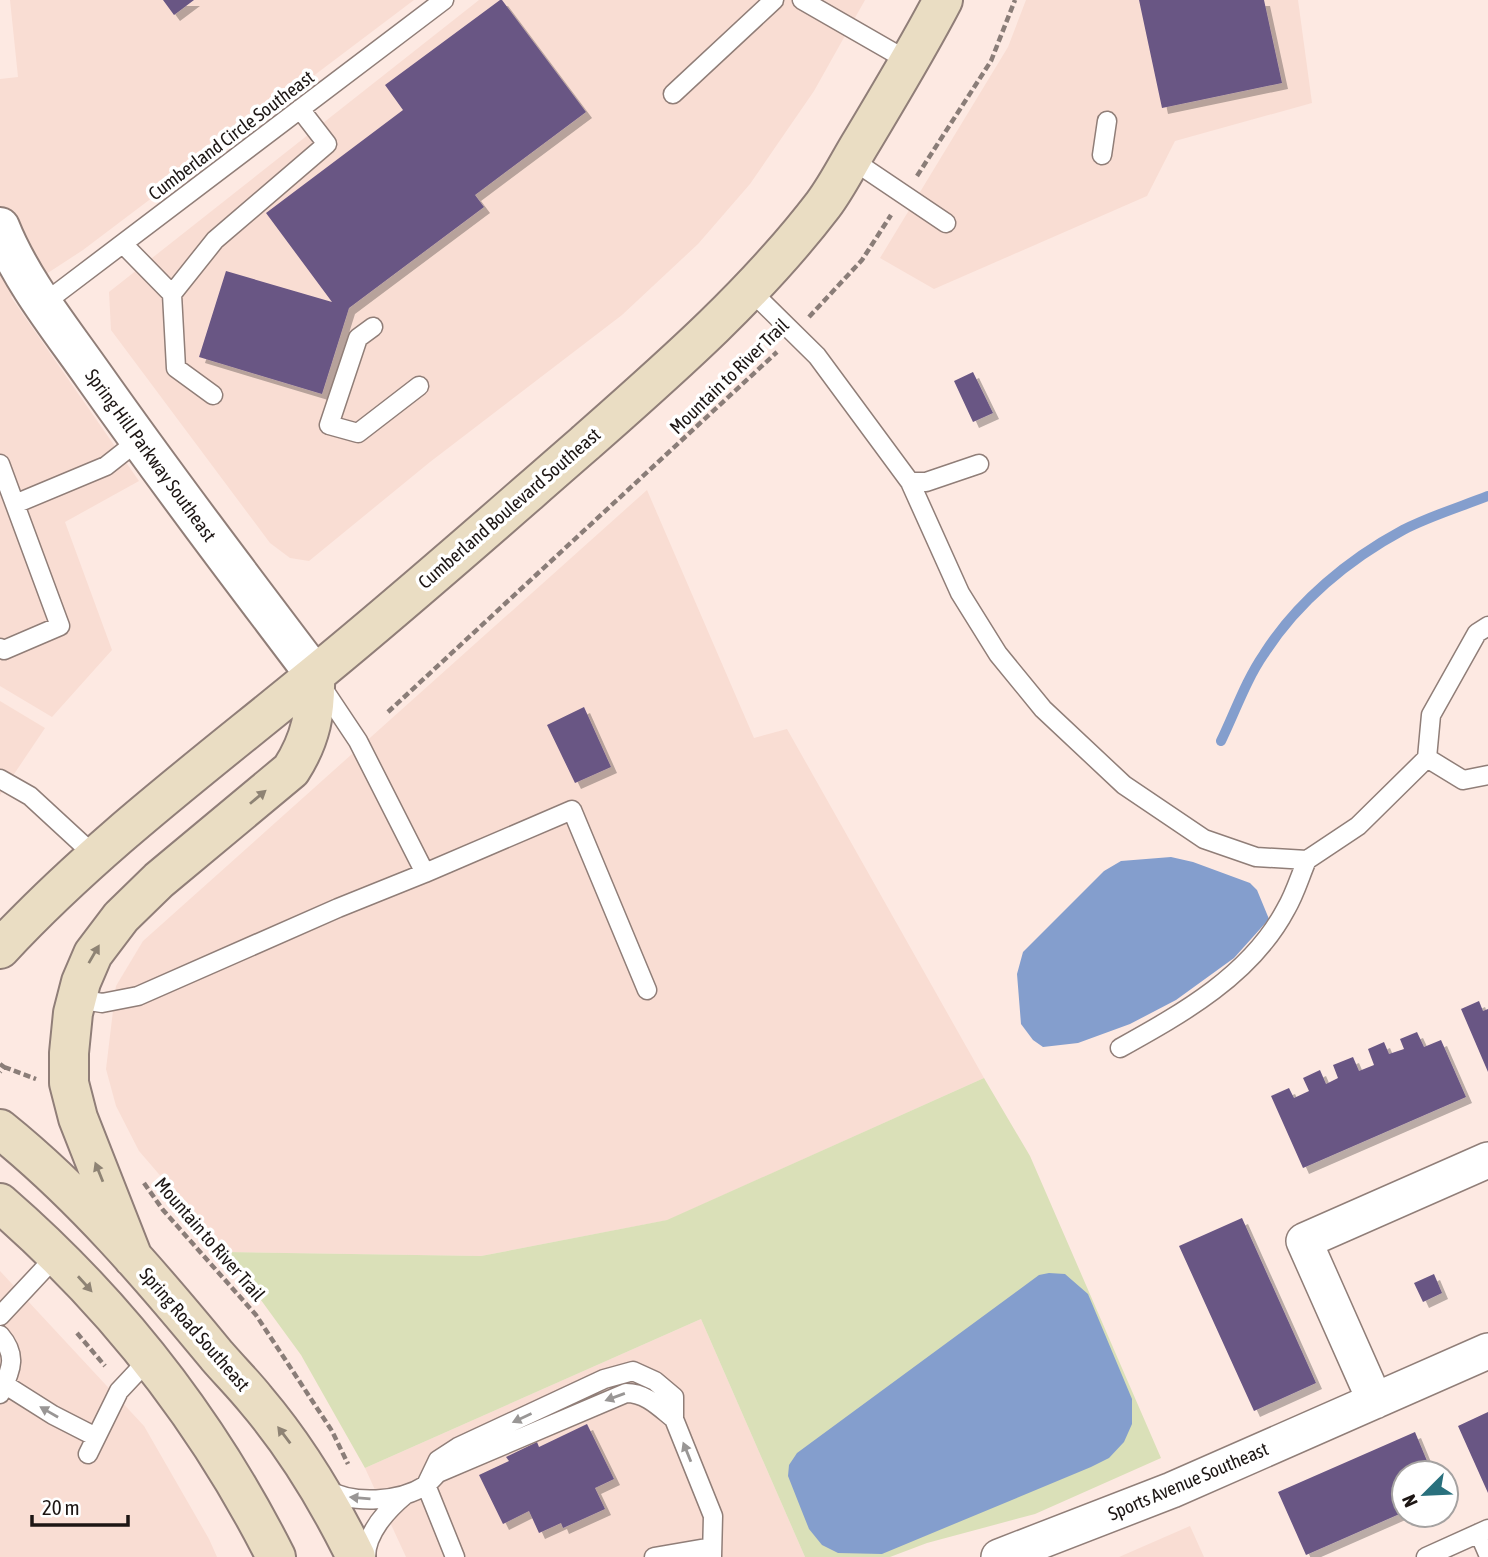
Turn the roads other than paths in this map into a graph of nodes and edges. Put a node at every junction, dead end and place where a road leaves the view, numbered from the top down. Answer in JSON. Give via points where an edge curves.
{"nodes":[{"id":1,"x":444,"y":0,"type":"edge"},
{"id":2,"x":774,"y":0,"type":"edge"},
{"id":3,"x":802,"y":0,"type":"edge"},
{"id":4,"x":943,"y":0,"type":"edge"},
{"id":5,"x":910,"y":62,"type":"junction"},
{"id":6,"x":673,"y":94,"type":"dead end"},
{"id":7,"x":300,"y":108,"type":"junction"},
{"id":8,"x":1107,"y":121,"type":"dead end"},
{"id":9,"x":1102,"y":155,"type":"dead end"},
{"id":10,"x":851,"y":159,"type":"junction"},
{"id":11,"x":946,"y":223,"type":"dead end"},
{"id":12,"x":0,"y":226,"type":"edge"},
{"id":13,"x":123,"y":244,"type":"junction"},
{"id":14,"x":750,"y":290,"type":"junction"},
{"id":15,"x":172,"y":294,"type":"junction"},
{"id":16,"x":43,"y":304,"type":"junction"},
{"id":17,"x":373,"y":327,"type":"dead end"},
{"id":18,"x":419,"y":386,"type":"dead end"},
{"id":19,"x":213,"y":395,"type":"dead end"},
{"id":20,"x":139,"y":440,"type":"junction"},
{"id":21,"x":0,"y":464,"type":"edge"},
{"id":22,"x":979,"y":464,"type":"dead end"},
{"id":23,"x":910,"y":482,"type":"junction"},
{"id":24,"x":15,"y":504,"type":"junction"},
{"id":25,"x":1488,"y":626,"type":"edge"},
{"id":26,"x":0,"y":648,"type":"edge"},
{"id":27,"x":314,"y":676,"type":"junction"},
{"id":28,"x":1427,"y":758,"type":"junction"},
{"id":29,"x":1488,"y":775,"type":"edge"},
{"id":30,"x":0,"y":779,"type":"edge"},
{"id":31,"x":94,"y":855,"type":"junction"},
{"id":32,"x":1307,"y":860,"type":"junction"},
{"id":33,"x":425,"y":873,"type":"junction"},
{"id":34,"x":0,"y":949,"type":"edge"},
{"id":35,"x":648,"y":990,"type":"dead end"},
{"id":36,"x":77,"y":999,"type":"junction"},
{"id":37,"x":1120,"y":1048,"type":"dead end"},
{"id":38,"x":0,"y":1129,"type":"edge"},
{"id":39,"x":1488,"y":1160,"type":"edge"},
{"id":40,"x":0,"y":1203,"type":"edge"},
{"id":41,"x":57,"y":1255,"type":"junction"},
{"id":42,"x":133,"y":1258,"type":"junction"},
{"id":43,"x":0,"y":1316,"type":"edge"},
{"id":44,"x":0,"y":1335,"type":"edge"},
{"id":45,"x":1488,"y":1351,"type":"edge"},
{"id":46,"x":149,"y":1359,"type":"junction"},
{"id":47,"x":2,"y":1389,"type":"edge"},
{"id":48,"x":1375,"y":1401,"type":"junction"},
{"id":49,"x":96,"y":1437,"type":"junction"},
{"id":50,"x":88,"y":1454,"type":"dead end"},
{"id":51,"x":316,"y":1483,"type":"junction"},
{"id":52,"x":426,"y":1485,"type":"junction"},
{"id":53,"x":408,"y":1493,"type":"junction"},
{"id":54,"x":1483,"y":1531,"type":"edge"},
{"id":55,"x":712,"y":1552,"type":"edge"},
{"id":56,"x":1488,"y":1554,"type":"edge"},
{"id":57,"x":276,"y":1557,"type":"edge"},
{"id":58,"x":356,"y":1557,"type":"edge"},
{"id":59,"x":366,"y":1557,"type":"edge"},
{"id":60,"x":455,"y":1557,"type":"edge"},
{"id":61,"x":654,"y":1557,"type":"edge"},
{"id":62,"x":999,"y":1557,"type":"edge"},
{"id":63,"x":1426,"y":1557,"type":"edge"}],
"edges":[{"from":1,"to":7,"type":"lane","name":"Cumberland Circle Southeast"},
{"from":2,"to":6,"type":"lane"},
{"from":3,"to":5,"type":"lane"},
{"from":4,"to":5,"type":"main road","name":"Cumberland Boulevard Southeast"},
{"from":5,"to":10,"type":"main road","name":"Cumberland Boulevard Southeast"},
{"from":7,"to":13,"type":"lane","name":"Cumberland Circle Southeast"},
{"from":7,"to":15,"type":"lane","via":[[327,144],[215,240]]},
{"from":8,"to":9,"type":"lane"},
{"from":10,"to":11,"type":"lane"},
{"from":10,"to":14,"type":"main road","name":"Cumberland Boulevard Southeast","via":[[825,202]]},
{"from":12,"to":16,"type":"street","name":"Spring Hill Parkway Southeast"},
{"from":13,"to":15,"type":"lane"},
{"from":13,"to":16,"type":"lane","name":"Cumberland Circle Southeast"},
{"from":14,"to":23,"type":"lane","via":[[817,356]]},
{"from":14,"to":27,"type":"main road","name":"Cumberland Boulevard Southeast","via":[[676,363]]},
{"from":15,"to":19,"type":"lane","via":[[176,368]]},
{"from":16,"to":20,"type":"street","name":"Spring Hill Parkway Southeast"},
{"from":17,"to":18,"type":"lane","via":[[358,338],[329,425],[358,433]]},
{"from":20,"to":24,"type":"lane","via":[[106,466]]},
{"from":20,"to":27,"type":"street","name":"Spring Hill Parkway Southeast"},
{"from":21,"to":24,"type":"lane"},
{"from":22,"to":23,"type":"lane","via":[[926,482]]},
{"from":23,"to":32,"type":"lane","via":[[960,593],[998,654],[1043,709],[1124,785],[1204,839],[1256,857]]},
{"from":24,"to":26,"type":"lane","via":[[60,626]]},
{"from":25,"to":28,"type":"lane","via":[[1477,633],[1431,715]]},
{"from":27,"to":31,"type":"main road","name":"Cumberland Boulevard Southeast"},
{"from":27,"to":33,"type":"lane","via":[[358,741]]},
{"from":36,"to":27,"type":"main road","one_way":true,"via":[[93,954],[121,917],[291,770],[311,729]]},
{"from":28,"to":29,"type":"lane","via":[[1463,780]]},
{"from":28,"to":32,"type":"lane","via":[[1358,826]]},
{"from":30,"to":31,"type":"lane","via":[[30,796]]},
{"from":31,"to":34,"type":"main road","name":"Cumberland Boulevard Southeast"},
{"from":32,"to":37,"type":"lane","via":[[1286,910],[1259,949],[1174,1018]]},
{"from":33,"to":35,"type":"lane","via":[[572,810]]},
{"from":33,"to":36,"type":"lane","via":[[138,996],[102,1003]]},
{"from":42,"to":36,"type":"main road","one_way":true,"via":[[78,1118],[69,1083]]},
{"from":38,"to":42,"type":"main road","name":"Spring Road Southeast","via":[[54,1176]]},
{"from":39,"to":48,"type":"street","via":[[1304,1241]]},
{"from":40,"to":41,"type":"main road"},
{"from":41,"to":43,"type":"lane"},
{"from":41,"to":46,"type":"main road","one_way":true},
{"from":51,"to":42,"type":"main road","name":"Spring Road Southeast","one_way":true,"via":[[257,1401]]},
{"from":44,"to":47,"type":"lane","via":[[13,1366]]},
{"from":45,"to":48,"type":"street","name":"Sports Avenue Southeast"},
{"from":46,"to":49,"type":"lane","via":[[119,1391]]},
{"from":46,"to":57,"type":"main road","via":[[219,1456]]},
{"from":49,"to":47,"type":"lane","one_way":true},
{"from":48,"to":62,"type":"street","name":"Sports Avenue Southeast","via":[[1172,1490]]},
{"from":49,"to":50,"type":"lane"},
{"from":53,"to":51,"type":"lane","one_way":true,"via":[[365,1499],[337,1496]]},
{"from":51,"to":58,"type":"main road","name":"Spring Road Southeast"},
{"from":52,"to":53,"type":"lane"},
{"from":55,"to":52,"type":"lane","one_way":true,"via":[[713,1516],[674,1419],[674,1397],[633,1371],[604,1379],[458,1447],[438,1460]]},
{"from":52,"to":60,"type":"lane"},
{"from":53,"to":59,"type":"lane","via":[[384,1515],[366,1547]]},
{"from":54,"to":56,"type":"lane"},
{"from":54,"to":63,"type":"lane"},
{"from":55,"to":61,"type":"lane"}]}
